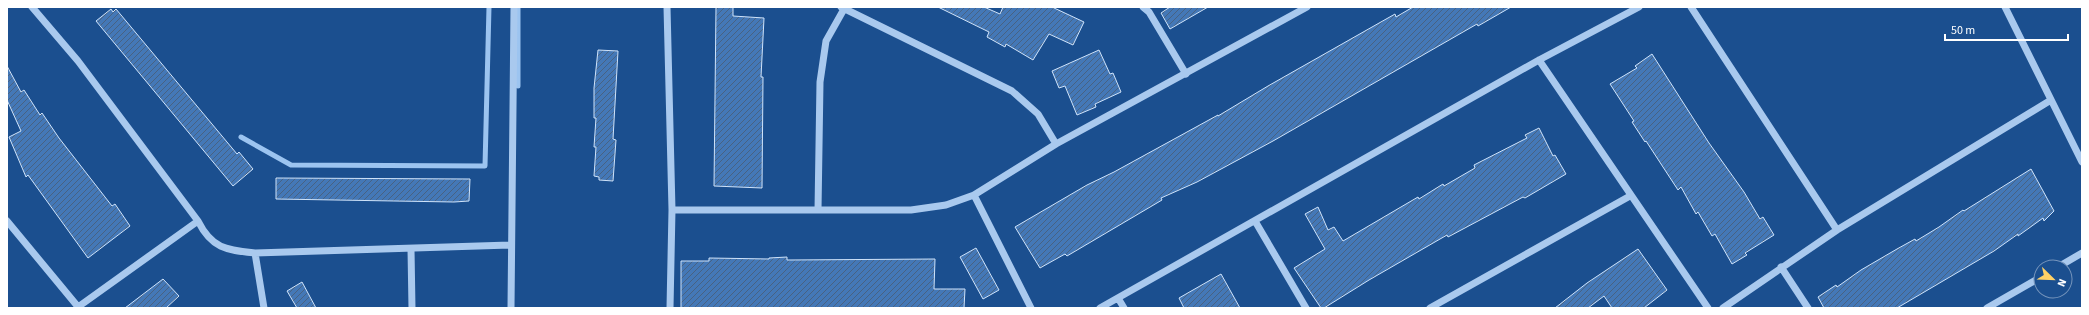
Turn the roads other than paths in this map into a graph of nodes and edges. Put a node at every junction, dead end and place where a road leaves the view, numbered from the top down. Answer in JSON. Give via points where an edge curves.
{"nodes":[{"id":1,"x":32,"y":7,"type":"edge"},
{"id":2,"x":514,"y":7,"type":"edge"},
{"id":3,"x":667,"y":7,"type":"edge"},
{"id":4,"x":1143,"y":7,"type":"edge"},
{"id":5,"x":1307,"y":7,"type":"edge"},
{"id":6,"x":1639,"y":7,"type":"edge"},
{"id":7,"x":1691,"y":7,"type":"edge"},
{"id":8,"x":2005,"y":7,"type":"edge"},
{"id":9,"x":843,"y":8,"type":"edge"},
{"id":10,"x":1539,"y":60,"type":"junction"},
{"id":11,"x":1186,"y":74,"type":"junction"},
{"id":12,"x":2051,"y":100,"type":"junction"},
{"id":13,"x":1056,"y":144,"type":"junction"},
{"id":14,"x":2082,"y":162,"type":"edge"},
{"id":15,"x":974,"y":195,"type":"junction"},
{"id":16,"x":1630,"y":196,"type":"junction"},
{"id":17,"x":672,"y":210,"type":"junction"},
{"id":18,"x":818,"y":210,"type":"junction"},
{"id":19,"x":7,"y":220,"type":"edge"},
{"id":20,"x":198,"y":221,"type":"junction"},
{"id":21,"x":1255,"y":221,"type":"junction"},
{"id":22,"x":1837,"y":230,"type":"junction"},
{"id":23,"x":511,"y":245,"type":"junction"},
{"id":24,"x":411,"y":249,"type":"junction"},
{"id":25,"x":255,"y":253,"type":"junction"},
{"id":26,"x":2082,"y":253,"type":"edge"},
{"id":27,"x":2072,"y":259,"type":"edge"},
{"id":28,"x":1781,"y":267,"type":"junction"},
{"id":29,"x":2033,"y":282,"type":"edge"},
{"id":30,"x":1118,"y":298,"type":"junction"},
{"id":31,"x":78,"y":308,"type":"edge"},
{"id":32,"x":264,"y":308,"type":"edge"},
{"id":33,"x":412,"y":308,"type":"edge"},
{"id":34,"x":511,"y":308,"type":"edge"},
{"id":35,"x":670,"y":308,"type":"edge"},
{"id":36,"x":1031,"y":308,"type":"edge"},
{"id":37,"x":1100,"y":308,"type":"edge"},
{"id":38,"x":1124,"y":308,"type":"edge"},
{"id":39,"x":1306,"y":308,"type":"edge"},
{"id":40,"x":1430,"y":308,"type":"edge"},
{"id":41,"x":1708,"y":308,"type":"edge"},
{"id":42,"x":1723,"y":308,"type":"edge"},
{"id":43,"x":1808,"y":308,"type":"edge"},
{"id":44,"x":1987,"y":308,"type":"edge"}],
"edges":[{"from":1,"to":20,"type":"street","via":[[78,61]]},
{"from":2,"to":23,"type":"street"},
{"from":3,"to":17,"type":"street"},
{"from":4,"to":11,"type":"street","via":[[1149,12]]},
{"from":5,"to":11,"type":"street"},
{"from":6,"to":10,"type":"street"},
{"from":7,"to":22,"type":"street"},
{"from":8,"to":12,"type":"street"},
{"from":9,"to":13,"type":"street","via":[[1012,91],[1038,114]]},
{"from":9,"to":18,"type":"street","via":[[826,41],[821,75]]},
{"from":10,"to":16,"type":"street"},
{"from":10,"to":21,"type":"street"},
{"from":11,"to":13,"type":"street"},
{"from":12,"to":14,"type":"street"},
{"from":12,"to":22,"type":"street"},
{"from":13,"to":15,"type":"street"},
{"from":15,"to":18,"type":"street","via":[[946,205],[911,210]]},
{"from":15,"to":36,"type":"street"},
{"from":16,"to":40,"type":"street"},
{"from":16,"to":41,"type":"street"},
{"from":17,"to":18,"type":"street"},
{"from":17,"to":35,"type":"street"},
{"from":19,"to":31,"type":"street"},
{"from":20,"to":25,"type":"street","via":[[204,233],[225,250]]},
{"from":20,"to":31,"type":"street"},
{"from":21,"to":30,"type":"street"},
{"from":21,"to":39,"type":"street"},
{"from":22,"to":28,"type":"street"},
{"from":23,"to":24,"type":"street"},
{"from":23,"to":34,"type":"street"},
{"from":24,"to":25,"type":"street"},
{"from":24,"to":33,"type":"street"},
{"from":25,"to":32,"type":"street"},
{"from":26,"to":27,"type":"street"},
{"from":28,"to":42,"type":"street"},
{"from":28,"to":43,"type":"street"},
{"from":29,"to":44,"type":"street"},
{"from":30,"to":37,"type":"street"},
{"from":30,"to":38,"type":"street"}]}
